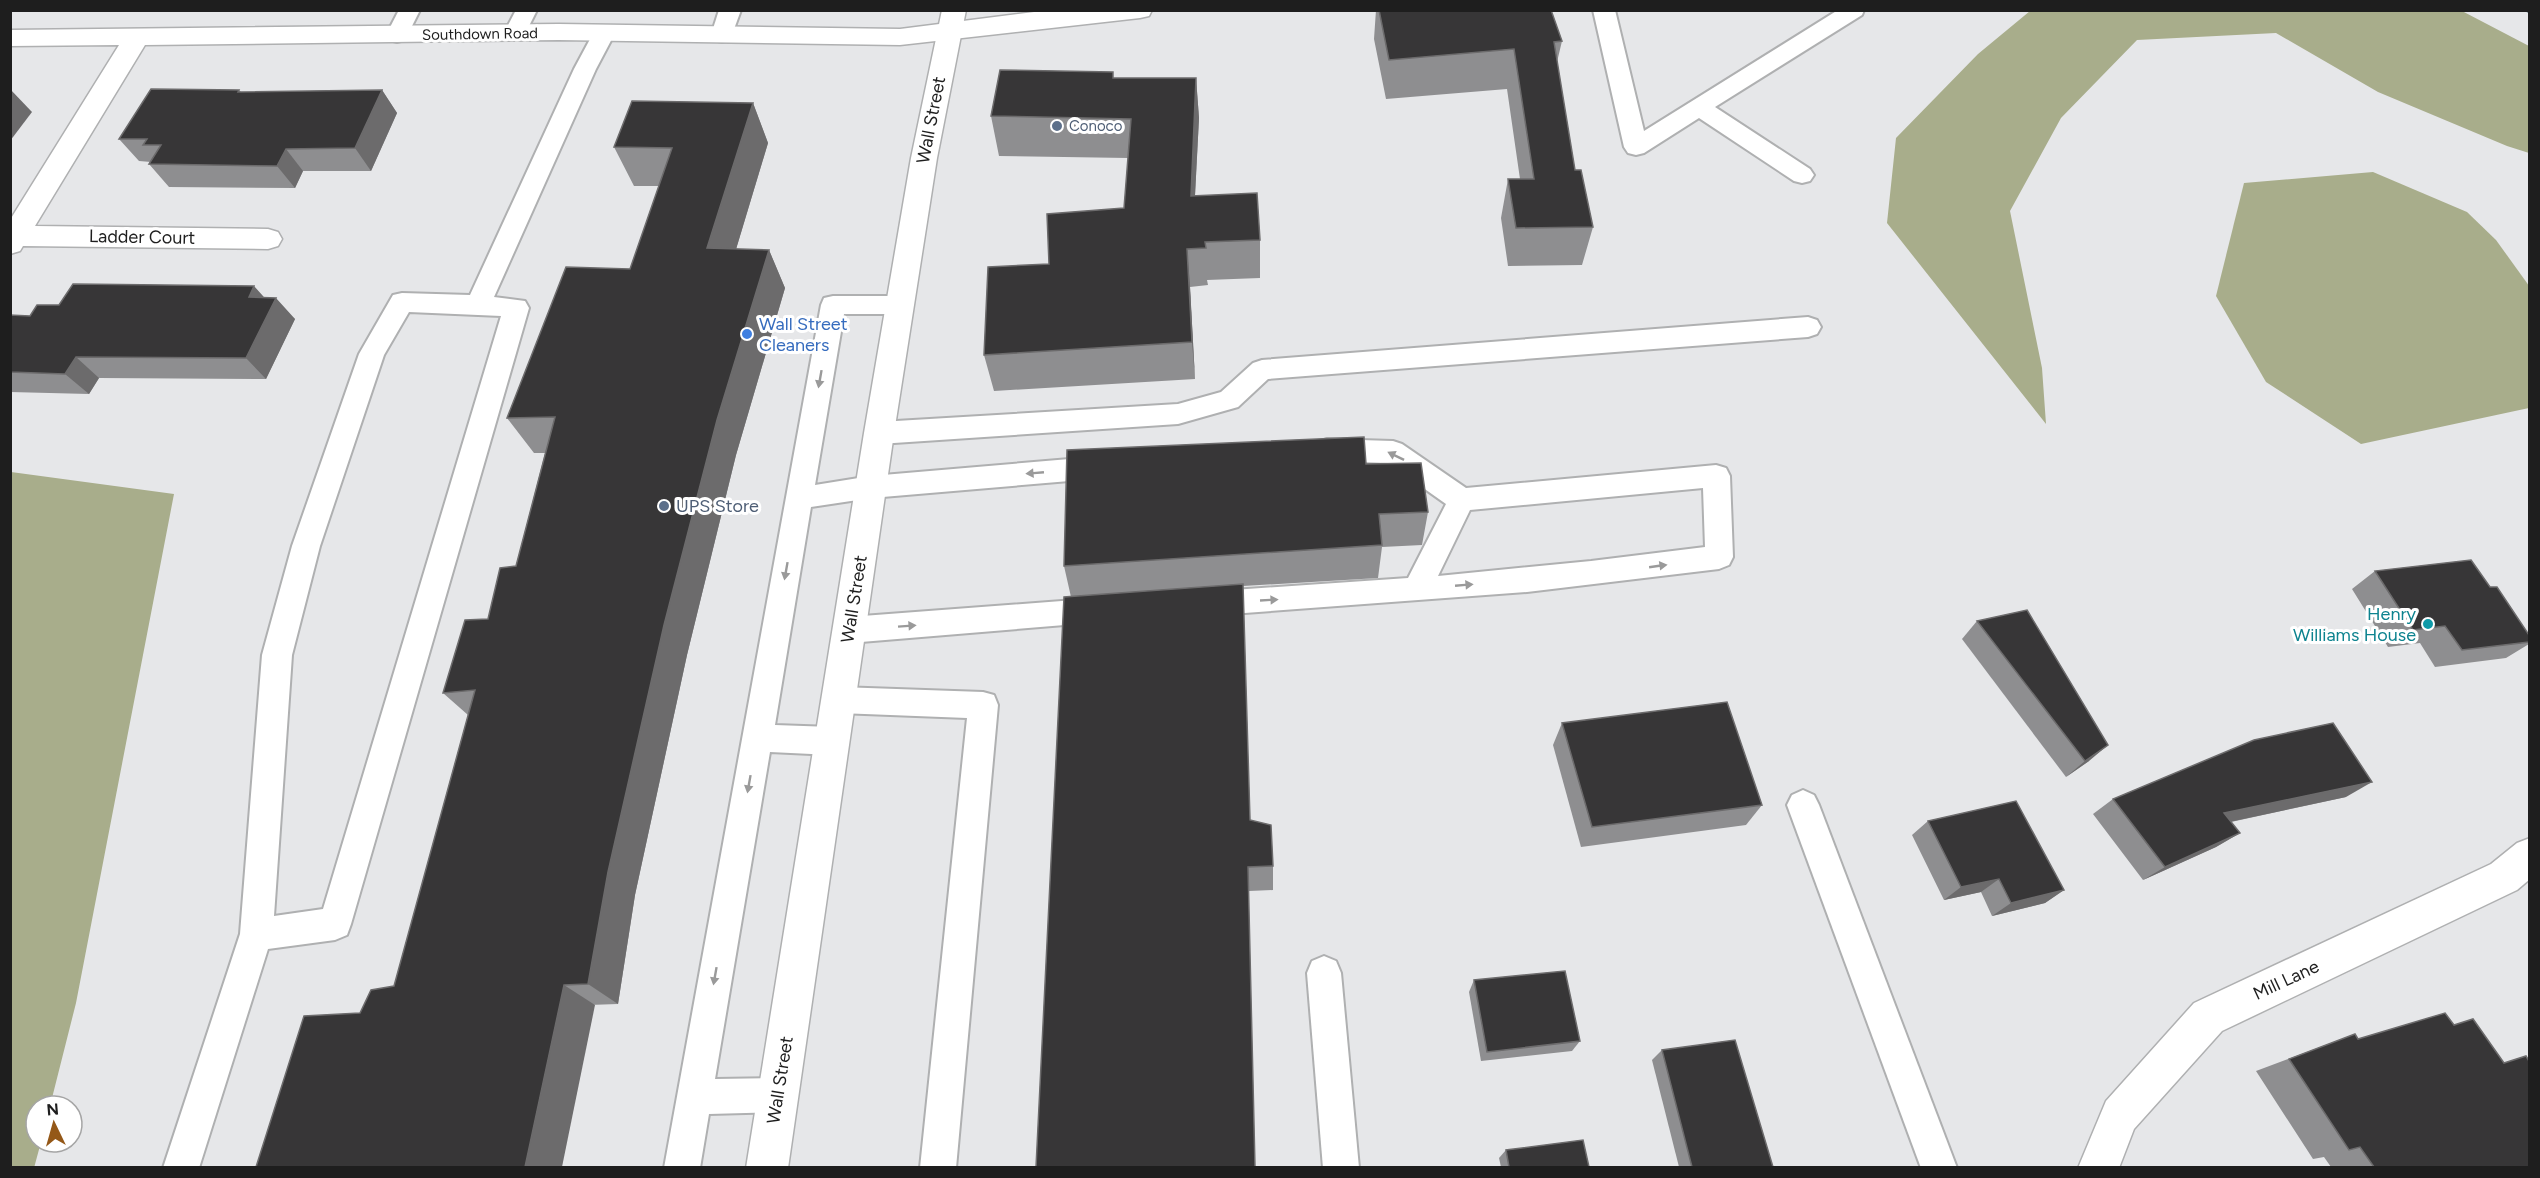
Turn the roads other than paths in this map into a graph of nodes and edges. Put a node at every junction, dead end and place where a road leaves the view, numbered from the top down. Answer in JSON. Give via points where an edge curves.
{"nodes":[{"id":1,"x":410,"y":10,"type":"edge"},
{"id":2,"x":527,"y":10,"type":"edge"},
{"id":3,"x":730,"y":10,"type":"edge"},
{"id":4,"x":1140,"y":10,"type":"edge"},
{"id":5,"x":1604,"y":10,"type":"edge"},
{"id":6,"x":1854,"y":10,"type":"edge"},
{"id":7,"x":951,"y":22,"type":"edge"},
{"id":8,"x":515,"y":33,"type":"junction"},
{"id":9,"x":604,"y":33,"type":"junction"},
{"id":10,"x":398,"y":35,"type":"junction"},
{"id":11,"x":722,"y":35,"type":"junction"},
{"id":12,"x":10,"y":38,"type":"edge"},
{"id":13,"x":136,"y":38,"type":"junction"},
{"id":14,"x":1700,"y":108,"type":"junction"},
{"id":15,"x":1802,"y":175,"type":"dead end"},
{"id":16,"x":12,"y":239,"type":"edge"},
{"id":17,"x":268,"y":239,"type":"dead end"},
{"id":18,"x":478,"y":305,"type":"junction"},
{"id":19,"x":900,"y":305,"type":"junction"},
{"id":20,"x":1808,"y":327,"type":"dead end"},
{"id":21,"x":879,"y":433,"type":"junction"},
{"id":22,"x":1299,"y":451,"type":"edge"},
{"id":23,"x":1130,"y":465,"type":"edge"},
{"id":24,"x":871,"y":487,"type":"junction"},
{"id":25,"x":800,"y":496,"type":"junction"},
{"id":26,"x":1462,"y":500,"type":"junction"},
{"id":27,"x":1417,"y":590,"type":"junction"},
{"id":28,"x":1172,"y":606,"type":"edge"},
{"id":29,"x":1125,"y":609,"type":"edge"},
{"id":30,"x":849,"y":630,"type":"junction"},
{"id":31,"x":839,"y":700,"type":"junction"},
{"id":32,"x":757,"y":738,"type":"junction"},
{"id":33,"x":832,"y":741,"type":"junction"},
{"id":34,"x":1803,"y":805,"type":"dead end"},
{"id":35,"x":2529,"y":855,"type":"edge"},
{"id":36,"x":256,"y":934,"type":"junction"},
{"id":37,"x":1324,"y":973,"type":"dead end"},
{"id":38,"x":778,"y":1095,"type":"junction"},
{"id":39,"x":694,"y":1097,"type":"junction"},
{"id":40,"x":181,"y":1167,"type":"edge"},
{"id":41,"x":682,"y":1167,"type":"edge"},
{"id":42,"x":767,"y":1167,"type":"edge"},
{"id":43,"x":938,"y":1167,"type":"edge"},
{"id":44,"x":1341,"y":1167,"type":"edge"},
{"id":45,"x":1939,"y":1167,"type":"edge"},
{"id":46,"x":2098,"y":1167,"type":"edge"}],
"edges":[{"from":1,"to":10,"type":"lane"},
{"from":2,"to":8,"type":"lane"},
{"from":3,"to":11,"type":"lane"},
{"from":4,"to":7,"type":"street","name":"Southdown Road","via":[[1018,22]]},
{"from":5,"to":14,"type":"lane","via":[[1636,147]]},
{"from":6,"to":14,"type":"lane"},
{"from":7,"to":11,"type":"street","name":"Southdown Road","via":[[867,38]]},
{"from":7,"to":19,"type":"street","name":"Wall Street"},
{"from":8,"to":9,"type":"street","name":"Southdown Road"},
{"from":8,"to":10,"type":"street","name":"Southdown Road"},
{"from":9,"to":11,"type":"street","name":"Southdown Road"},
{"from":9,"to":18,"type":"lane"},
{"from":10,"to":13,"type":"street","name":"Southdown Road"},
{"from":12,"to":13,"type":"street","name":"Southdown Road"},
{"from":13,"to":16,"type":"street","name":"Ladder Court"},
{"from":14,"to":15,"type":"lane"},
{"from":16,"to":17,"type":"street","name":"Ladder Court"},
{"from":18,"to":36,"type":"lane","via":[[402,302],[372,354],[306,546],[277,655]]},
{"from":18,"to":36,"type":"lane","via":[[516,308],[335,924]]},
{"from":19,"to":21,"type":"street","name":"Wall Street"},
{"from":19,"to":25,"type":"lane","one_way":true,"via":[[833,305]]},
{"from":20,"to":21,"type":"lane","via":[[1262,370],[1228,400],[1178,414]]},
{"from":21,"to":24,"type":"street","name":"Wall Street"},
{"from":26,"to":22,"type":"lane","one_way":true,"via":[[1393,452]]},
{"from":23,"to":24,"type":"lane","one_way":true},
{"from":24,"to":25,"type":"lane"},
{"from":24,"to":30,"type":"street","name":"Wall Street"},
{"from":25,"to":32,"type":"lane","one_way":true},
{"from":26,"to":27,"type":"lane"},
{"from":27,"to":26,"type":"lane","one_way":true,"via":[[1619,572],[1719,557],[1716,476]]},
{"from":28,"to":27,"type":"lane","one_way":true},
{"from":30,"to":29,"type":"lane","one_way":true},
{"from":30,"to":31,"type":"street","name":"Wall Street"},
{"from":31,"to":33,"type":"street","name":"Wall Street"},
{"from":31,"to":43,"type":"lane","via":[[983,705]]},
{"from":32,"to":33,"type":"lane"},
{"from":32,"to":39,"type":"lane","one_way":true},
{"from":33,"to":38,"type":"street","name":"Wall Street"},
{"from":34,"to":45,"type":"lane"},
{"from":35,"to":46,"type":"street","name":"Mill Lane","via":[[2504,877],[2208,1017],[2120,1115]]},
{"from":36,"to":40,"type":"lane"},
{"from":37,"to":44,"type":"lane"},
{"from":38,"to":39,"type":"lane"},
{"from":38,"to":42,"type":"street","name":"Wall Street"},
{"from":39,"to":41,"type":"lane"}]}
